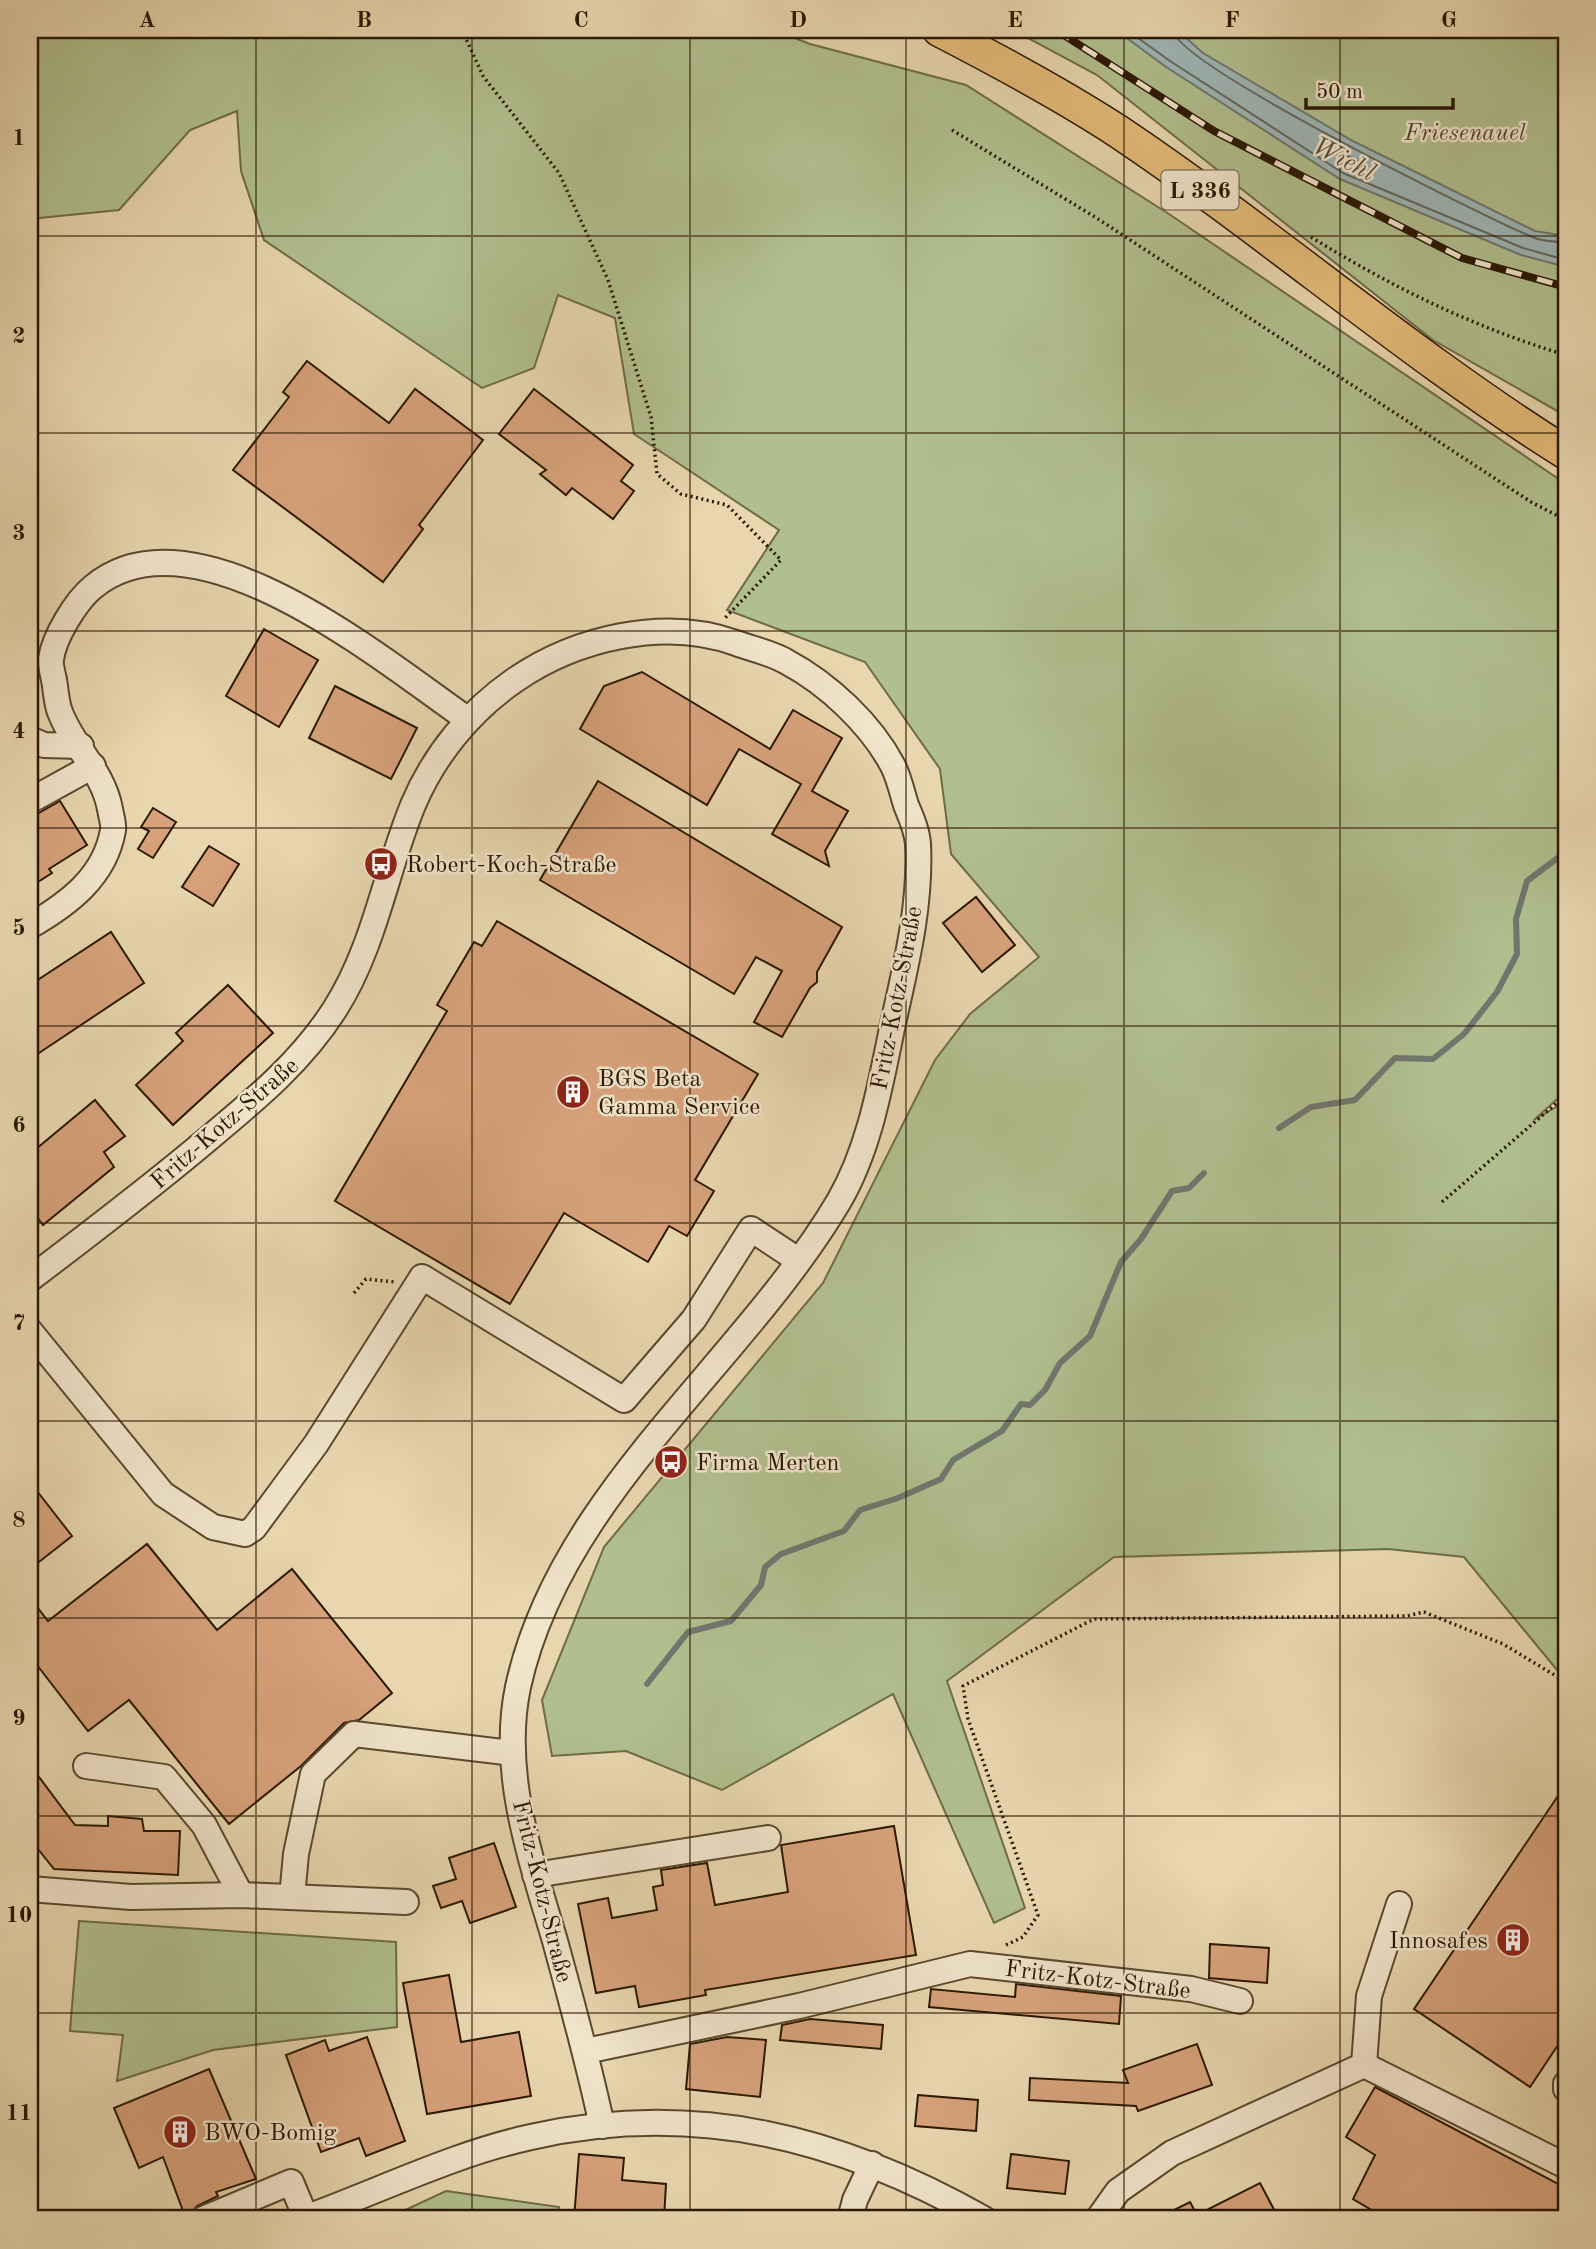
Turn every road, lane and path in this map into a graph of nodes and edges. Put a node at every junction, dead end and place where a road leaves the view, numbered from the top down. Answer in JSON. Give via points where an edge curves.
{"nodes":[{"id":1,"x":461,"y":30,"type":"edge"},
{"id":2,"x":939,"y":30,"type":"edge"},
{"id":3,"x":952,"y":130,"type":"dead end"},
{"id":4,"x":1302,"y":232,"type":"dead end"},
{"id":5,"x":1566,"y":355,"type":"edge"},
{"id":6,"x":1447,"y":370,"type":"junction"},
{"id":7,"x":1566,"y":438,"type":"edge"},
{"id":8,"x":1566,"y":453,"type":"edge"},
{"id":9,"x":1566,"y":520,"type":"edge"},
{"id":10,"x":706,"y":637,"type":"junction"},
{"id":11,"x":467,"y":719,"type":"junction"},
{"id":12,"x":30,"y":739,"type":"edge"},
{"id":13,"x":87,"y":756,"type":"junction"},
{"id":14,"x":30,"y":797,"type":"edge"},
{"id":15,"x":30,"y":926,"type":"edge"},
{"id":16,"x":1566,"y":1095,"type":"edge"},
{"id":17,"x":1442,"y":1202,"type":"dead end"},
{"id":18,"x":798,"y":1260,"type":"junction"},
{"id":19,"x":30,"y":1279,"type":"edge"},
{"id":20,"x":415,"y":1289,"type":"junction"},
{"id":21,"x":354,"y":1293,"type":"dead end"},
{"id":22,"x":30,"y":1331,"type":"edge"},
{"id":23,"x":1566,"y":1682,"type":"edge"},
{"id":24,"x":513,"y":1753,"type":"junction"},
{"id":25,"x":86,"y":1766,"type":"dead end"},
{"id":26,"x":768,"y":1838,"type":"dead end"},
{"id":27,"x":536,"y":1875,"type":"junction"},
{"id":28,"x":30,"y":1889,"type":"edge"},
{"id":29,"x":241,"y":1895,"type":"junction"},
{"id":30,"x":292,"y":1897,"type":"junction"},
{"id":31,"x":406,"y":1902,"type":"dead end"},
{"id":32,"x":1399,"y":1904,"type":"dead end"},
{"id":33,"x":970,"y":1964,"type":"junction"},
{"id":34,"x":1240,"y":2001,"type":"dead end"},
{"id":35,"x":586,"y":2051,"type":"junction"},
{"id":36,"x":1364,"y":2065,"type":"junction"},
{"id":37,"x":602,"y":2126,"type":"junction"},
{"id":38,"x":872,"y":2164,"type":"junction"},
{"id":39,"x":1566,"y":2166,"type":"edge"},
{"id":40,"x":304,"y":2218,"type":"edge"},
{"id":41,"x":203,"y":2219,"type":"edge"},
{"id":42,"x":850,"y":2219,"type":"edge"},
{"id":43,"x":984,"y":2219,"type":"edge"},
{"id":44,"x":1098,"y":2219,"type":"edge"}],
"edges":[{"from":1,"to":10,"type":"path","via":[[483,76],[559,173],[608,280],[651,417],[657,474],[681,494],[727,505],[781,560]]},
{"from":2,"to":6,"type":"main road","number":"L 336","via":[[1119,132]]},
{"from":3,"to":9,"type":"path","via":[[1095,217],[1531,502]]},
{"from":4,"to":5,"type":"path","via":[[1411,296],[1517,341]]},
{"from":6,"to":7,"type":"main road","number":"L 336"},
{"from":6,"to":8,"type":"main road","number":"L 336"},
{"from":10,"to":11,"type":"street","name":"Fritz-Kotz-Straße","via":[[665,632],[611,637],[561,653],[515,680]]},
{"from":10,"to":18,"type":"street","name":"Fritz-Kotz-Straße","via":[[723,638],[787,661],[848,706],[892,764],[918,837],[915,923],[874,1115],[842,1196]]},
{"from":11,"to":13,"type":"street","via":[[348,636],[281,596],[214,568],[152,561],[109,574],[83,595],[51,660],[60,712]]},
{"from":11,"to":19,"type":"street","name":"Fritz-Kotz-Straße","via":[[414,803],[366,949],[338,1005],[304,1052],[263,1093],[139,1197]]},
{"from":12,"to":13,"type":"street"},
{"from":13,"to":14,"type":"street","via":[[35,798]]},
{"from":13,"to":15,"type":"street","via":[[106,788],[114,829],[96,874],[64,906]]},
{"from":16,"to":17,"type":"path"},
{"from":18,"to":20,"type":"street","via":[[751,1228],[694,1319],[624,1399],[422,1277]]},
{"from":18,"to":24,"type":"street","name":"Fritz-Kotz-Straße","via":[[598,1511],[541,1612],[517,1690]]},
{"from":20,"to":21,"type":"path","via":[[399,1282],[366,1279]]},
{"from":20,"to":22,"type":"street","via":[[316,1444],[245,1534],[213,1527],[163,1494]]},
{"from":23,"to":33,"type":"path","via":[[1503,1644],[1424,1612],[1407,1616],[1094,1619],[963,1686],[968,1719],[1038,1914],[1023,1937]]},
{"from":24,"to":27,"type":"street","name":"Fritz-Kotz-Straße","via":[[524,1834]]},
{"from":24,"to":30,"type":"street","via":[[354,1734],[313,1774]]},
{"from":25,"to":29,"type":"street","via":[[164,1777],[204,1825]]},
{"from":26,"to":27,"type":"street"},
{"from":27,"to":35,"type":"street","name":"Fritz-Kotz-Straße"},
{"from":28,"to":29,"type":"street","via":[[131,1897]]},
{"from":29,"to":30,"type":"street"},
{"from":30,"to":31,"type":"street"},
{"from":32,"to":36,"type":"street","via":[[1370,1996]]},
{"from":33,"to":34,"type":"street","name":"Fritz-Kotz-Straße","via":[[1191,1989]]},
{"from":33,"to":35,"type":"street","name":"Fritz-Kotz-Straße"},
{"from":35,"to":37,"type":"street","name":"Fritz-Kotz-Straße"},
{"from":36,"to":39,"type":"street"},
{"from":36,"to":44,"type":"street","via":[[1172,2153],[1118,2191]]},
{"from":37,"to":38,"type":"street","via":[[694,2123],[796,2138]]},
{"from":37,"to":40,"type":"street","via":[[518,2141]]},
{"from":38,"to":42,"type":"street"},
{"from":38,"to":43,"type":"street"},
{"from":40,"to":41,"type":"street","via":[[291,2182]]}]}
